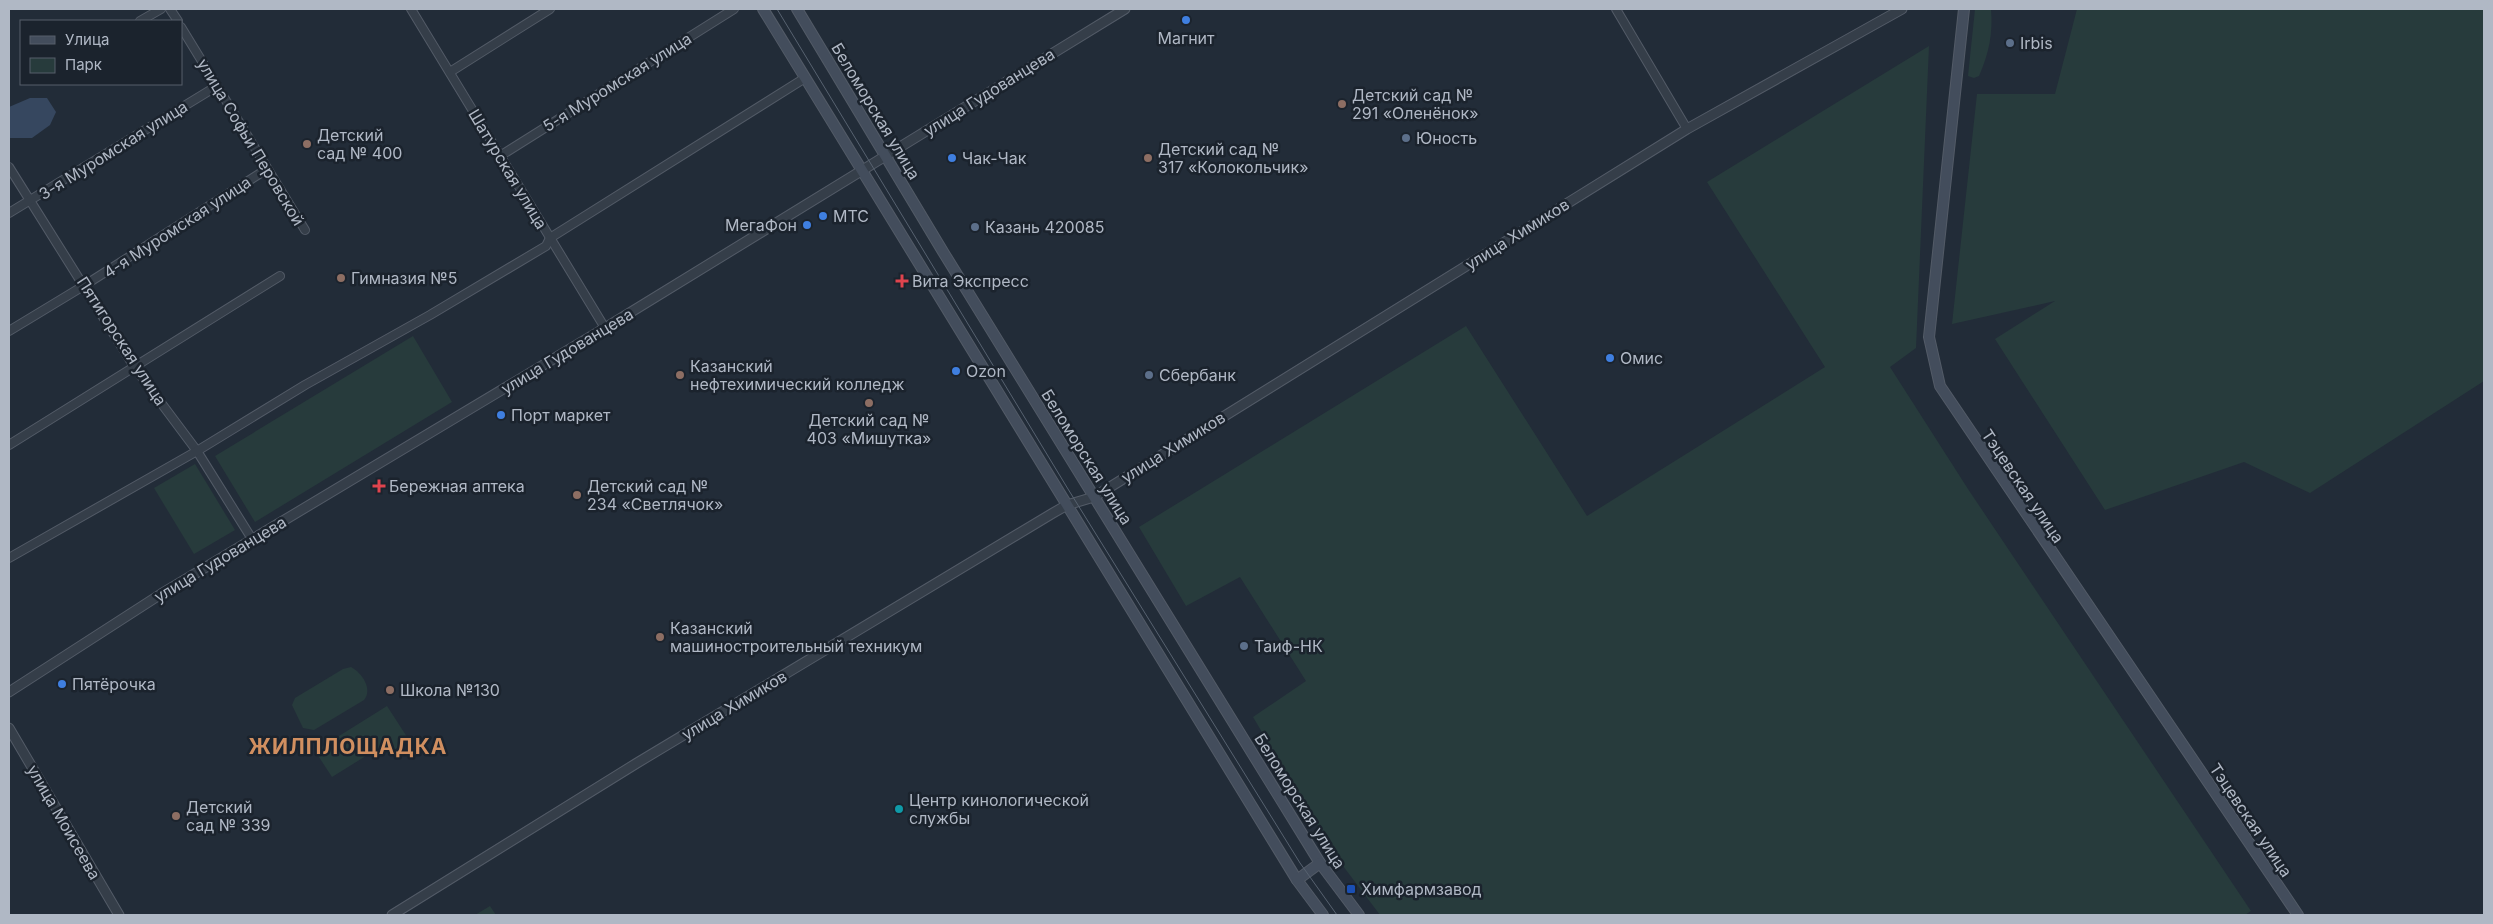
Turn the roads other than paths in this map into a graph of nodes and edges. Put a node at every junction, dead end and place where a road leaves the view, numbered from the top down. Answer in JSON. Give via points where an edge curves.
{"nodes":[{"id":1,"x":161,"y":9,"type":"edge"},
{"id":2,"x":170,"y":9,"type":"edge"},
{"id":3,"x":411,"y":9,"type":"edge"},
{"id":4,"x":550,"y":9,"type":"edge"},
{"id":5,"x":734,"y":9,"type":"edge"},
{"id":6,"x":763,"y":9,"type":"edge"},
{"id":7,"x":797,"y":9,"type":"edge"},
{"id":8,"x":1125,"y":9,"type":"edge"},
{"id":9,"x":1616,"y":9,"type":"edge"},
{"id":10,"x":1902,"y":9,"type":"edge"},
{"id":11,"x":1964,"y":9,"type":"edge"},
{"id":12,"x":142,"y":20,"type":"edge"},
{"id":13,"x":177,"y":20,"type":"edge"},
{"id":14,"x":182,"y":29,"type":"edge"},
{"id":15,"x":450,"y":72,"type":"junction"},
{"id":16,"x":805,"y":78,"type":"junction"},
{"id":17,"x":217,"y":86,"type":"junction"},
{"id":18,"x":1687,"y":129,"type":"junction"},
{"id":19,"x":500,"y":156,"type":"junction"},
{"id":20,"x":886,"y":156,"type":"junction"},
{"id":21,"x":9,"y":167,"type":"edge"},
{"id":22,"x":267,"y":169,"type":"junction"},
{"id":23,"x":861,"y":170,"type":"junction"},
{"id":24,"x":29,"y":201,"type":"junction"},
{"id":25,"x":9,"y":213,"type":"edge"},
{"id":26,"x":305,"y":230,"type":"dead end"},
{"id":27,"x":550,"y":238,"type":"junction"},
{"id":28,"x":280,"y":276,"type":"dead end"},
{"id":29,"x":85,"y":285,"type":"junction"},
{"id":30,"x":605,"y":328,"type":"junction"},
{"id":31,"x":9,"y":331,"type":"edge"},
{"id":32,"x":135,"y":368,"type":"junction"},
{"id":33,"x":9,"y":445,"type":"edge"},
{"id":34,"x":197,"y":451,"type":"junction"},
{"id":35,"x":1094,"y":497,"type":"junction"},
{"id":36,"x":1067,"y":505,"type":"junction"},
{"id":37,"x":252,"y":539,"type":"junction"},
{"id":38,"x":9,"y":558,"type":"edge"},
{"id":39,"x":9,"y":692,"type":"edge"},
{"id":40,"x":9,"y":728,"type":"edge"},
{"id":41,"x":1320,"y":864,"type":"junction"},
{"id":42,"x":1297,"y":880,"type":"junction"},
{"id":43,"x":119,"y":915,"type":"edge"},
{"id":44,"x":392,"y":915,"type":"edge"},
{"id":45,"x":1323,"y":915,"type":"edge"},
{"id":46,"x":1359,"y":915,"type":"edge"},
{"id":47,"x":2298,"y":915,"type":"edge"}],
"edges":[{"from":1,"to":12,"type":"street"},
{"from":2,"to":13,"type":"street"},
{"from":3,"to":15,"type":"street","name":"Шатурская улица"},
{"from":4,"to":15,"type":"street"},
{"from":5,"to":19,"type":"street","name":"5-я Муромская улица"},
{"from":6,"to":16,"type":"main road"},
{"from":7,"to":20,"type":"main road","name":"Беломорская улица"},
{"from":8,"to":20,"type":"street","name":"улица Гудованцева"},
{"from":9,"to":18,"type":"street"},
{"from":10,"to":18,"type":"street","name":"улица Химиков"},
{"from":11,"to":47,"type":"main road","name":"Тэцевская улица","via":[[1929,337],[1940,386]]},
{"from":14,"to":17,"type":"street","name":"улица Софьи Перовской"},
{"from":15,"to":19,"type":"street","name":"Шатурская улица"},
{"from":16,"to":23,"type":"main road"},
{"from":16,"to":27,"type":"street"},
{"from":17,"to":22,"type":"street","name":"улица Софьи Перовской"},
{"from":17,"to":24,"type":"street","name":"3-я Муромская улица"},
{"from":18,"to":35,"type":"street","name":"улица Химиков"},
{"from":19,"to":27,"type":"street","name":"Шатурская улица"},
{"from":20,"to":23,"type":"street","name":"улица Гудованцева"},
{"from":20,"to":35,"type":"main road","name":"Беломорская улица"},
{"from":21,"to":24,"type":"street","name":"Пятигорская улица"},
{"from":22,"to":26,"type":"street","name":"улица Софьи Перовской"},
{"from":22,"to":29,"type":"street","name":"4-я Муромская улица"},
{"from":23,"to":30,"type":"street","name":"улица Гудованцева"},
{"from":23,"to":36,"type":"main road"},
{"from":24,"to":25,"type":"street","name":"3-я Муромская улица"},
{"from":24,"to":29,"type":"street","name":"Пятигорская улица"},
{"from":27,"to":30,"type":"street","name":"Шатурская улица"},
{"from":27,"to":34,"type":"street","via":[[546,246]]},
{"from":28,"to":32,"type":"street"},
{"from":29,"to":31,"type":"street","name":"4-я Муромская улица"},
{"from":29,"to":32,"type":"street","name":"Пятигорская улица"},
{"from":30,"to":37,"type":"street","name":"улица Гудованцева"},
{"from":32,"to":33,"type":"street"},
{"from":32,"to":34,"type":"street","name":"Пятигорская улица"},
{"from":34,"to":37,"type":"street","name":"Пятигорская улица"},
{"from":34,"to":38,"type":"street"},
{"from":35,"to":36,"type":"street","name":"улица Химиков"},
{"from":35,"to":41,"type":"main road","name":"Беломорская улица"},
{"from":36,"to":42,"type":"main road"},
{"from":36,"to":44,"type":"street","name":"улица Химиков","via":[[637,763]]},
{"from":37,"to":39,"type":"street","name":"улица Гудованцева"},
{"from":40,"to":43,"type":"street","name":"улица Моисеева"},
{"from":41,"to":42,"type":"main road"},
{"from":41,"to":46,"type":"main road","name":"Беломорская улица"},
{"from":42,"to":45,"type":"main road"}]}
